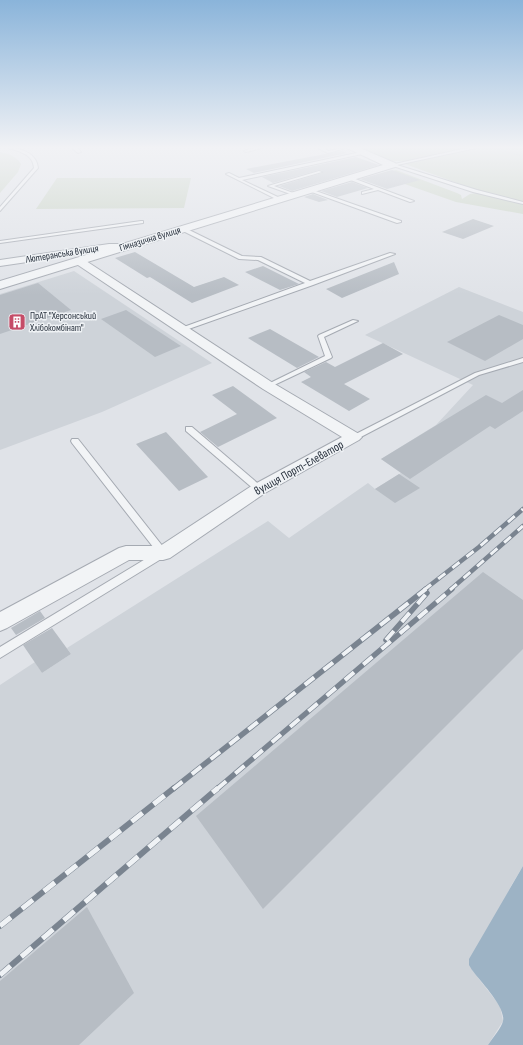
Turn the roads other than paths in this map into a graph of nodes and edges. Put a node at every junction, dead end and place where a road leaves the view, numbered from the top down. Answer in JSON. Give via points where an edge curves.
{"nodes":[{"id":1,"x":11,"y":197,"type":"edge"},
{"id":2,"x":274,"y":197,"type":"edge"},
{"id":3,"x":291,"y":197,"type":"edge"},
{"id":4,"x":329,"y":197,"type":"edge"},
{"id":5,"x":400,"y":197,"type":"edge"},
{"id":6,"x":498,"y":197,"type":"edge"},
{"id":7,"x":280,"y":200,"type":"junction"},
{"id":8,"x":412,"y":201,"type":"dead end"},
{"id":9,"x":523,"y":203,"type":"edge"},
{"id":10,"x":0,"y":210,"type":"edge"},
{"id":11,"x":141,"y":222,"type":"dead end"},
{"id":12,"x":399,"y":222,"type":"dead end"},
{"id":13,"x":183,"y":229,"type":"junction"},
{"id":14,"x":0,"y":242,"type":"edge"},
{"id":15,"x":123,"y":247,"type":"junction"},
{"id":16,"x":392,"y":254,"type":"dead end"},
{"id":17,"x":79,"y":261,"type":"junction"},
{"id":18,"x":0,"y":263,"type":"edge"},
{"id":19,"x":311,"y":284,"type":"junction"},
{"id":20,"x":0,"y":285,"type":"edge"},
{"id":21,"x":355,"y":321,"type":"dead end"},
{"id":22,"x":183,"y":329,"type":"junction"},
{"id":23,"x":523,"y":360,"type":"edge"},
{"id":24,"x":268,"y":386,"type":"junction"},
{"id":25,"x":189,"y":428,"type":"dead end"},
{"id":26,"x":354,"y":437,"type":"junction"},
{"id":27,"x":75,"y":441,"type":"dead end"},
{"id":28,"x":259,"y":489,"type":"junction"},
{"id":29,"x":163,"y":553,"type":"junction"},
{"id":30,"x":0,"y":622,"type":"edge"},
{"id":31,"x":0,"y":653,"type":"edge"}],
"edges":[{"from":1,"to":10,"type":"lane"},
{"from":2,"to":7,"type":"lane"},
{"from":3,"to":7,"type":"street","name":"Гімназична вулиця"},
{"from":4,"to":12,"type":"lane"},
{"from":5,"to":8,"type":"lane"},
{"from":6,"to":9,"type":"lane"},
{"from":7,"to":13,"type":"street","name":"Гімназична вулиця"},
{"from":11,"to":14,"type":"lane"},
{"from":13,"to":15,"type":"street","name":"Гімназична вулиця"},
{"from":13,"to":19,"type":"lane","via":[[241,258],[259,258]]},
{"from":15,"to":17,"type":"street","name":"Гімназична вулиця"},
{"from":15,"to":18,"type":"street","name":"Лютеранська вулиця"},
{"from":16,"to":19,"type":"lane"},
{"from":17,"to":20,"type":"street","name":"Гімназична вулиця"},
{"from":17,"to":22,"type":"street","name":"вулиця Порт-Елеватор"},
{"from":19,"to":22,"type":"lane"},
{"from":21,"to":24,"type":"lane","via":[[321,336],[329,357]]},
{"from":22,"to":24,"type":"street","name":"вулиця Порт-Елеватор"},
{"from":23,"to":26,"type":"lane","via":[[477,374]]},
{"from":24,"to":26,"type":"street","name":"вулиця Порт-Елеватор"},
{"from":25,"to":28,"type":"lane"},
{"from":26,"to":28,"type":"street","name":"вулиця Порт-Елеватор"},
{"from":27,"to":29,"type":"lane"},
{"from":28,"to":29,"type":"street","name":"вулиця Порт-Елеватор"},
{"from":29,"to":30,"type":"street","via":[[126,553]]},
{"from":29,"to":31,"type":"lane"}]}
